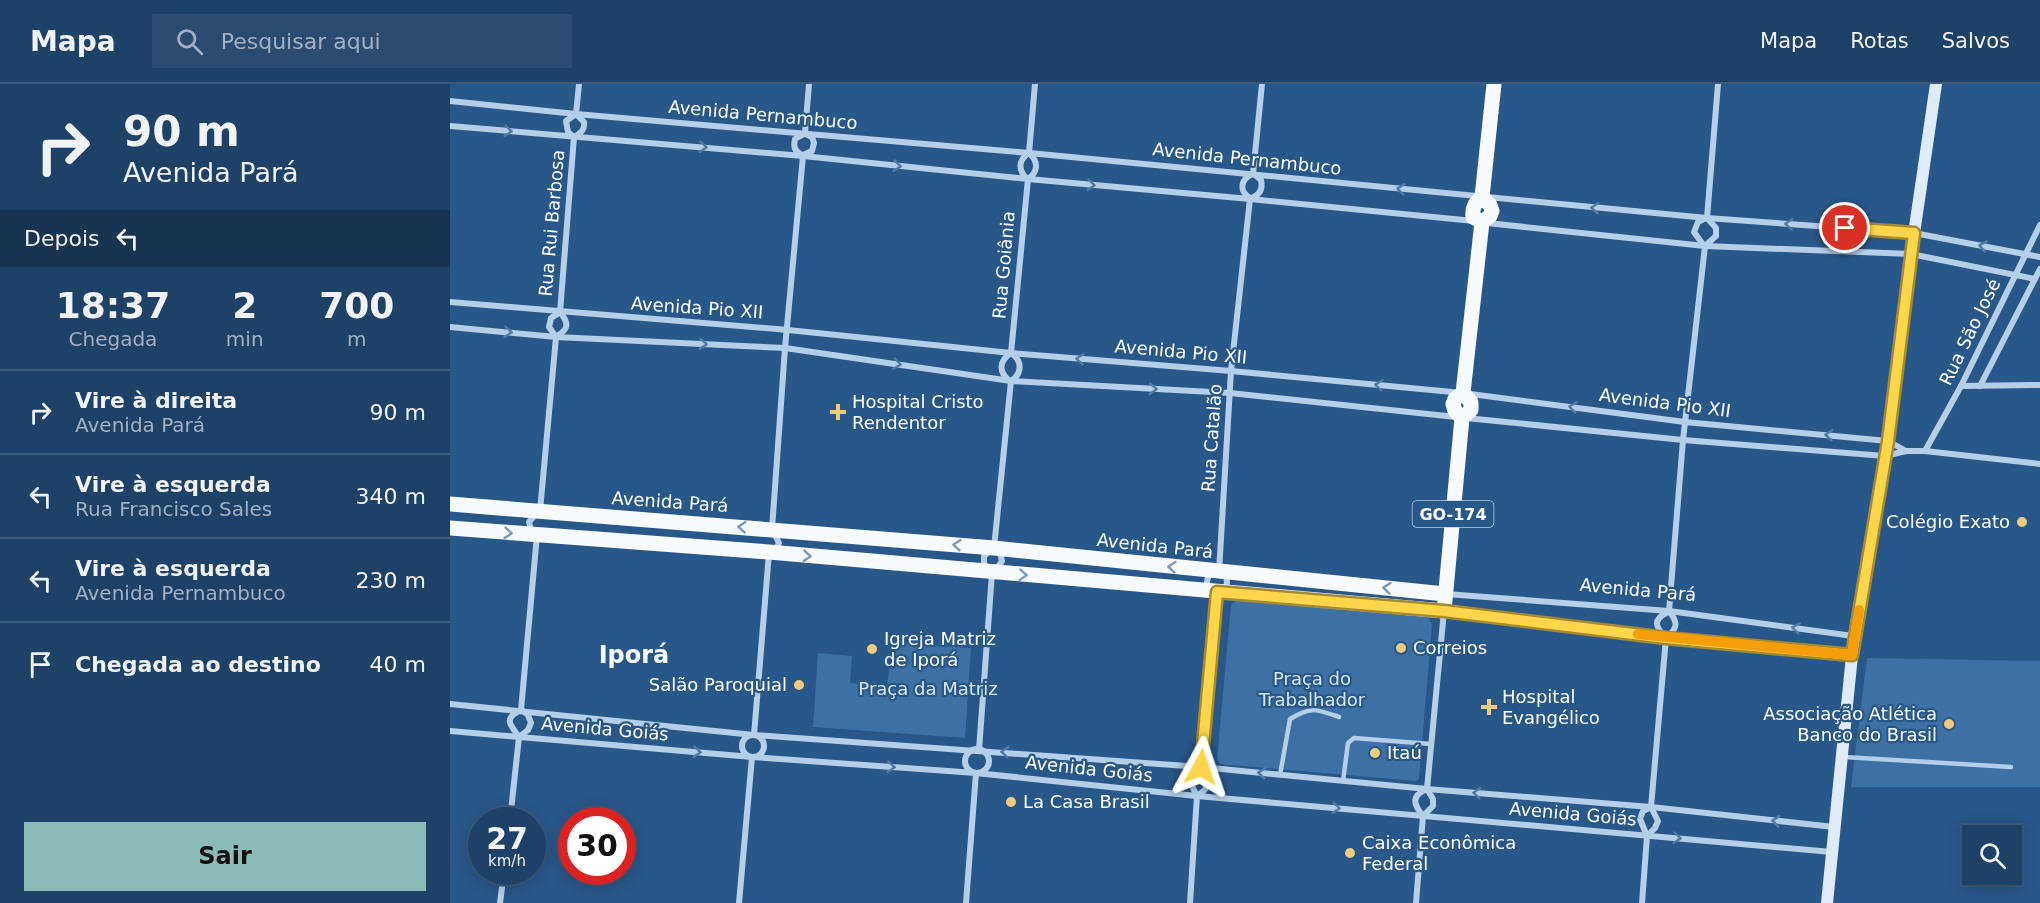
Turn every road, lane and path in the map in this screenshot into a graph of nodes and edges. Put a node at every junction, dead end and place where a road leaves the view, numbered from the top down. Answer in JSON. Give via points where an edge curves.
{"nodes":[{"id":1,"x":579,"y":84,"type":"edge"},
{"id":2,"x":809,"y":84,"type":"edge"},
{"id":3,"x":1035,"y":84,"type":"edge"},
{"id":4,"x":1262,"y":84,"type":"edge"},
{"id":5,"x":1494,"y":84,"type":"edge"},
{"id":6,"x":1718,"y":84,"type":"edge"},
{"id":7,"x":1936,"y":84,"type":"edge"},
{"id":8,"x":450,"y":101,"type":"edge"},
{"id":9,"x":576,"y":114,"type":"junction"},
{"id":10,"x":450,"y":126,"type":"edge"},
{"id":11,"x":805,"y":134,"type":"junction"},
{"id":12,"x":574,"y":137,"type":"junction"},
{"id":13,"x":1029,"y":153,"type":"junction"},
{"id":14,"x":803,"y":156,"type":"junction"},
{"id":15,"x":1253,"y":174,"type":"junction"},
{"id":16,"x":1028,"y":179,"type":"junction"},
{"id":17,"x":1482,"y":198,"type":"junction"},
{"id":18,"x":1251,"y":199,"type":"junction"},
{"id":19,"x":1707,"y":218,"type":"junction"},
{"id":20,"x":1482,"y":222,"type":"junction"},
{"id":21,"x":2040,"y":225,"type":"edge"},
{"id":22,"x":1914,"y":233,"type":"junction"},
{"id":23,"x":1705,"y":246,"type":"junction"},
{"id":24,"x":1911,"y":254,"type":"junction"},
{"id":25,"x":2026,"y":254,"type":"junction"},
{"id":26,"x":2040,"y":257,"type":"edge"},
{"id":27,"x":2040,"y":269,"type":"edge"},
{"id":28,"x":2015,"y":274,"type":"junction"},
{"id":29,"x":2035,"y":279,"type":"junction"},
{"id":30,"x":450,"y":302,"type":"edge"},
{"id":31,"x":560,"y":312,"type":"junction"},
{"id":32,"x":450,"y":327,"type":"edge"},
{"id":33,"x":788,"y":330,"type":"junction"},
{"id":34,"x":556,"y":337,"type":"junction"},
{"id":35,"x":785,"y":348,"type":"junction"},
{"id":36,"x":1011,"y":353,"type":"junction"},
{"id":37,"x":1232,"y":371,"type":"junction"},
{"id":38,"x":1011,"y":381,"type":"junction"},
{"id":39,"x":2040,"y":385,"type":"edge"},
{"id":40,"x":1961,"y":386,"type":"junction"},
{"id":41,"x":1980,"y":386,"type":"junction"},
{"id":42,"x":1230,"y":393,"type":"junction"},
{"id":43,"x":1463,"y":393,"type":"junction"},
{"id":44,"x":1462,"y":418,"type":"junction"},
{"id":45,"x":1685,"y":422,"type":"junction"},
{"id":46,"x":1683,"y":440,"type":"junction"},
{"id":47,"x":1888,"y":441,"type":"junction"},
{"id":48,"x":1906,"y":451,"type":"junction"},
{"id":49,"x":1925,"y":451,"type":"junction"},
{"id":50,"x":1885,"y":456,"type":"junction"},
{"id":51,"x":2040,"y":464,"type":"edge"},
{"id":52,"x":450,"y":504,"type":"edge"},
{"id":53,"x":543,"y":524,"type":"junction"},
{"id":54,"x":450,"y":528,"type":"edge"},
{"id":55,"x":767,"y":532,"type":"junction"},
{"id":56,"x":994,"y":548,"type":"junction"},
{"id":57,"x":766,"y":550,"type":"junction"},
{"id":58,"x":1219,"y":572,"type":"junction"},
{"id":59,"x":992,"y":573,"type":"junction"},
{"id":60,"x":1217,"y":592,"type":"junction"},
{"id":61,"x":1445,"y":594,"type":"junction"},
{"id":62,"x":1444,"y":611,"type":"junction"},
{"id":63,"x":1669,"y":611,"type":"junction"},
{"id":64,"x":1854,"y":636,"type":"junction"},
{"id":65,"x":1666,"y":638,"type":"junction"},
{"id":66,"x":1852,"y":655,"type":"junction"},
{"id":67,"x":450,"y":704,"type":"edge"},
{"id":68,"x":521,"y":710,"type":"junction"},
{"id":69,"x":1339,"y":717,"type":"dead end"},
{"id":70,"x":450,"y":731,"type":"edge"},
{"id":71,"x":754,"y":735,"type":"junction"},
{"id":72,"x":519,"y":737,"type":"junction"},
{"id":73,"x":1431,"y":744,"type":"junction"},
{"id":74,"x":980,"y":750,"type":"junction"},
{"id":75,"x":752,"y":756,"type":"junction"},
{"id":76,"x":1842,"y":756,"type":"junction"},
{"id":77,"x":1201,"y":767,"type":"junction"},
{"id":78,"x":2011,"y":767,"type":"dead end"},
{"id":79,"x":976,"y":773,"type":"junction"},
{"id":80,"x":1280,"y":775,"type":"junction"},
{"id":81,"x":1343,"y":781,"type":"junction"},
{"id":82,"x":1427,"y":789,"type":"junction"},
{"id":83,"x":1197,"y":796,"type":"junction"},
{"id":84,"x":511,"y":807,"type":"edge"},
{"id":85,"x":1651,"y":807,"type":"junction"},
{"id":86,"x":1423,"y":816,"type":"junction"},
{"id":87,"x":1834,"y":827,"type":"junction"},
{"id":88,"x":1647,"y":836,"type":"junction"},
{"id":89,"x":1832,"y":852,"type":"junction"},
{"id":90,"x":502,"y":885,"type":"edge"},
{"id":91,"x":500,"y":903,"type":"edge"},
{"id":92,"x":739,"y":903,"type":"edge"},
{"id":93,"x":966,"y":903,"type":"edge"},
{"id":94,"x":1190,"y":903,"type":"edge"},
{"id":95,"x":1416,"y":903,"type":"edge"},
{"id":96,"x":1642,"y":903,"type":"edge"},
{"id":97,"x":1827,"y":903,"type":"edge"}],
"edges":[{"from":1,"to":9,"type":"street","name":"Rua Rui Barbosa"},
{"from":2,"to":11,"type":"street"},
{"from":3,"to":13,"type":"street","name":"Rua Goiânia"},
{"from":4,"to":15,"type":"street","name":"Rua Catalão"},
{"from":5,"to":17,"type":"main road","number":"GO-174"},
{"from":6,"to":19,"type":"street"},
{"from":7,"to":22,"type":"street"},
{"from":8,"to":9,"type":"street","name":"Avenida Pernambuco"},
{"from":9,"to":11,"type":"street","name":"Avenida Pernambuco"},
{"from":9,"to":12,"type":"street","name":"Rua Rui Barbosa","via":[[566,121],[568,132]]},
{"from":9,"to":12,"type":"street","name":"Rua Rui Barbosa","via":[[584,126]]},
{"from":10,"to":12,"type":"street","name":"Avenida Pernambuco","one_way":true},
{"from":11,"to":13,"type":"street","name":"Avenida Pernambuco"},
{"from":11,"to":14,"type":"street","via":[[814,143],[812,151]]},
{"from":11,"to":14,"type":"street","via":[[795,139],[793,145]]},
{"from":12,"to":14,"type":"street","name":"Avenida Pernambuco","one_way":true},
{"from":12,"to":31,"type":"street","name":"Rua Rui Barbosa"},
{"from":13,"to":15,"type":"street","name":"Avenida Pernambuco"},
{"from":13,"to":16,"type":"street","name":"Rua Goiânia","via":[[1036,166]]},
{"from":13,"to":16,"type":"street","name":"Rua Goiânia","via":[[1020,165]]},
{"from":14,"to":16,"type":"street","name":"Avenida Pernambuco","one_way":true},
{"from":14,"to":33,"type":"street"},
{"from":17,"to":15,"type":"street","name":"Avenida Pernambuco","one_way":true},
{"from":15,"to":18,"type":"street","name":"Rua Catalão","via":[[1262,185],[1259,194]]},
{"from":15,"to":18,"type":"street","name":"Rua Catalão","via":[[1242,185]]},
{"from":16,"to":18,"type":"street","name":"Avenida Pernambuco","one_way":true},
{"from":16,"to":36,"type":"street","name":"Rua Goiânia"},
{"from":19,"to":17,"type":"street","name":"Avenida Pernambuco","one_way":true},
{"from":17,"to":20,"type":"main road","number":"GO-174","via":[[1492,211]]},
{"from":18,"to":20,"type":"street","name":"Avenida Pernambuco"},
{"from":18,"to":37,"type":"street","name":"Rua Catalão"},
{"from":22,"to":19,"type":"street","name":"Avenida Pernambuco","one_way":true},
{"from":19,"to":23,"type":"street","via":[[1716,228],[1716,236]]},
{"from":19,"to":23,"type":"street","via":[[1698,222],[1694,232]]},
{"from":20,"to":23,"type":"street","name":"Avenida Pernambuco"},
{"from":20,"to":43,"type":"main road","number":"GO-174"},
{"from":21,"to":25,"type":"street","name":"Rua São José"},
{"from":22,"to":24,"type":"street"},
{"from":25,"to":22,"type":"street","name":"Avenida Pernambuco","one_way":true},
{"from":23,"to":24,"type":"street","name":"Avenida Pernambuco"},
{"from":23,"to":45,"type":"street"},
{"from":24,"to":28,"type":"street","name":"Avenida Pernambuco"},
{"from":24,"to":47,"type":"street"},
{"from":25,"to":26,"type":"street","name":"Avenida Pernambuco"},
{"from":25,"to":28,"type":"street","name":"Rua São José"},
{"from":27,"to":29,"type":"street","name":"Rua São José"},
{"from":28,"to":29,"type":"street","name":"Avenida Pernambuco"},
{"from":28,"to":40,"type":"street","name":"Rua São José"},
{"from":29,"to":41,"type":"street","name":"Rua São José"},
{"from":30,"to":31,"type":"street","name":"Avenida Pio XII"},
{"from":31,"to":33,"type":"street","name":"Avenida Pio XII"},
{"from":31,"to":34,"type":"street","name":"Rua Rui Barbosa","via":[[551,318],[549,327]]},
{"from":31,"to":34,"type":"street","name":"Rua Rui Barbosa","via":[[567,327]]},
{"from":32,"to":34,"type":"street","name":"Avenida Pio XII","one_way":true},
{"from":33,"to":35,"type":"street"},
{"from":33,"to":36,"type":"street","name":"Avenida Pio XII"},
{"from":34,"to":35,"type":"street","name":"Avenida Pio XII","one_way":true},
{"from":34,"to":53,"type":"street","name":"Rua Rui Barbosa"},
{"from":35,"to":38,"type":"street","name":"Avenida Pio XII","one_way":true},
{"from":35,"to":55,"type":"street"},
{"from":37,"to":36,"type":"street","name":"Avenida Pio XII","one_way":true},
{"from":36,"to":38,"type":"street","name":"Rua Goiânia","via":[[1020,367]]},
{"from":36,"to":38,"type":"street","name":"Rua Goiânia","via":[[1002,363],[1005,377]]},
{"from":37,"to":42,"type":"street","name":"Rua Catalão"},
{"from":43,"to":37,"type":"street","name":"Avenida Pio XII","one_way":true},
{"from":38,"to":42,"type":"street","name":"Avenida Pio XII","one_way":true},
{"from":38,"to":56,"type":"street","name":"Rua Goiânia"},
{"from":39,"to":41,"type":"street"},
{"from":40,"to":41,"type":"street"},
{"from":40,"to":49,"type":"street","name":"Rua São José"},
{"from":42,"to":44,"type":"street","name":"Avenida Pio XII"},
{"from":42,"to":58,"type":"street","name":"Rua Catalão"},
{"from":43,"to":44,"type":"main road","number":"GO-174","via":[[1453,404]]},
{"from":45,"to":43,"type":"street","name":"Avenida Pio XII","one_way":true},
{"from":44,"to":46,"type":"street","name":"Avenida Pio XII"},
{"from":44,"to":61,"type":"main road","number":"GO-174"},
{"from":45,"to":46,"type":"street"},
{"from":47,"to":45,"type":"street","name":"Avenida Pio XII","one_way":true},
{"from":46,"to":50,"type":"street","name":"Avenida Pio XII"},
{"from":46,"to":63,"type":"street"},
{"from":47,"to":48,"type":"street","name":"Avenida Pio XII"},
{"from":47,"to":50,"type":"street"},
{"from":48,"to":49,"type":"street","name":"Avenida Pio XII"},
{"from":48,"to":50,"type":"street","name":"Avenida Pio XII"},
{"from":49,"to":51,"type":"street","name":"Avenida Pio XII"},
{"from":50,"to":64,"type":"street"},
{"from":52,"to":53,"type":"main road","name":"Avenida Pará"},
{"from":54,"to":53,"type":"main road","name":"Avenida Pará","one_way":true},
{"from":55,"to":53,"type":"main road","name":"Avenida Pará","one_way":true},
{"from":53,"to":57,"type":"main road","name":"Avenida Pará"},
{"from":53,"to":68,"type":"street","name":"Rua Rui Barbosa"},
{"from":56,"to":55,"type":"main road","name":"Avenida Pará","one_way":true},
{"from":55,"to":57,"type":"street","via":[[779,543]]},
{"from":58,"to":56,"type":"main road","name":"Avenida Pará","one_way":true},
{"from":56,"to":59,"type":"street","name":"Rua Goiânia","via":[[1002,561]]},
{"from":56,"to":59,"type":"street","name":"Rua Goiânia","via":[[984,556]]},
{"from":57,"to":59,"type":"main road","name":"Avenida Pará","one_way":true},
{"from":57,"to":71,"type":"street"},
{"from":58,"to":60,"type":"street","name":"Rua Catalão","via":[[1227,581],[1224,590]]},
{"from":58,"to":60,"type":"street","name":"Rua Catalão","via":[[1207,581]]},
{"from":61,"to":58,"type":"main road","name":"Avenida Pará","one_way":true},
{"from":59,"to":60,"type":"main road","name":"Avenida Pará","one_way":true},
{"from":59,"to":74,"type":"street","name":"Rua Goiânia"},
{"from":60,"to":62,"type":"main road","name":"Avenida Pará"},
{"from":60,"to":77,"type":"street","name":"Rua Catalão"},
{"from":61,"to":62,"type":"main road","number":"GO-174"},
{"from":61,"to":63,"type":"street","name":"Avenida Pará"},
{"from":62,"to":65,"type":"street","name":"Avenida Pará"},
{"from":62,"to":73,"type":"street"},
{"from":64,"to":63,"type":"street","name":"Avenida Pará","one_way":true},
{"from":63,"to":65,"type":"street","via":[[1677,625]]},
{"from":63,"to":65,"type":"street","via":[[1656,622]]},
{"from":64,"to":66,"type":"street"},
{"from":65,"to":66,"type":"street","name":"Avenida Pará"},
{"from":65,"to":85,"type":"street"},
{"from":66,"to":76,"type":"street"},
{"from":67,"to":68,"type":"street"},
{"from":68,"to":71,"type":"street"},
{"from":68,"to":72,"type":"street","name":"Rua Rui Barbosa","via":[[513,714],[510,722]]},
{"from":68,"to":72,"type":"street","name":"Rua Rui Barbosa","via":[[531,723]]},
{"from":69,"to":80,"type":"lane","via":[[1317,710],[1303,711],[1290,719]]},
{"from":70,"to":72,"type":"street","name":"Avenida Goiás"},
{"from":71,"to":74,"type":"street"},
{"from":71,"to":75,"type":"street","via":[[764,745],[762,752]]},
{"from":71,"to":75,"type":"street","via":[[742,744],[745,754]]},
{"from":72,"to":75,"type":"street","name":"Avenida Goiás","one_way":true},
{"from":72,"to":84,"type":"street","name":"Rua Rui Barbosa"},
{"from":73,"to":81,"type":"lane","via":[[1354,738],[1348,743]]},
{"from":73,"to":82,"type":"street"},
{"from":77,"to":74,"type":"street","one_way":true},
{"from":74,"to":79,"type":"street","name":"Rua Goiânia","via":[[989,761],[984,771]]},
{"from":74,"to":79,"type":"street","name":"Rua Goiânia","via":[[972,751],[966,760],[969,770]]},
{"from":75,"to":79,"type":"street","name":"Avenida Goiás","one_way":true},
{"from":75,"to":92,"type":"street"},
{"from":76,"to":78,"type":"lane"},
{"from":76,"to":87,"type":"street"},
{"from":80,"to":77,"type":"street","one_way":true},
{"from":77,"to":83,"type":"street","name":"Rua Catalão","via":[[1191,779]]},
{"from":77,"to":83,"type":"street","name":"Rua Catalão","via":[[1208,783]]},
{"from":79,"to":83,"type":"street","name":"Avenida Goiás"},
{"from":79,"to":93,"type":"street","name":"Rua Goiânia"},
{"from":80,"to":81,"type":"street"},
{"from":81,"to":82,"type":"street"},
{"from":85,"to":82,"type":"street","one_way":true},
{"from":82,"to":86,"type":"street","via":[[1433,806]]},
{"from":82,"to":86,"type":"street","via":[[1414,801]]},
{"from":83,"to":86,"type":"street","name":"Avenida Goiás","one_way":true},
{"from":83,"to":94,"type":"street","name":"Rua Catalão"},
{"from":87,"to":85,"type":"street","one_way":true},
{"from":85,"to":88,"type":"street","via":[[1658,821]]},
{"from":85,"to":88,"type":"street","via":[[1640,819]]},
{"from":86,"to":88,"type":"street","name":"Avenida Goiás"},
{"from":86,"to":95,"type":"street"},
{"from":87,"to":89,"type":"street"},
{"from":88,"to":89,"type":"street","name":"Avenida Goiás","one_way":true},
{"from":88,"to":96,"type":"street"},
{"from":89,"to":97,"type":"street"},
{"from":90,"to":91,"type":"street"}]}
